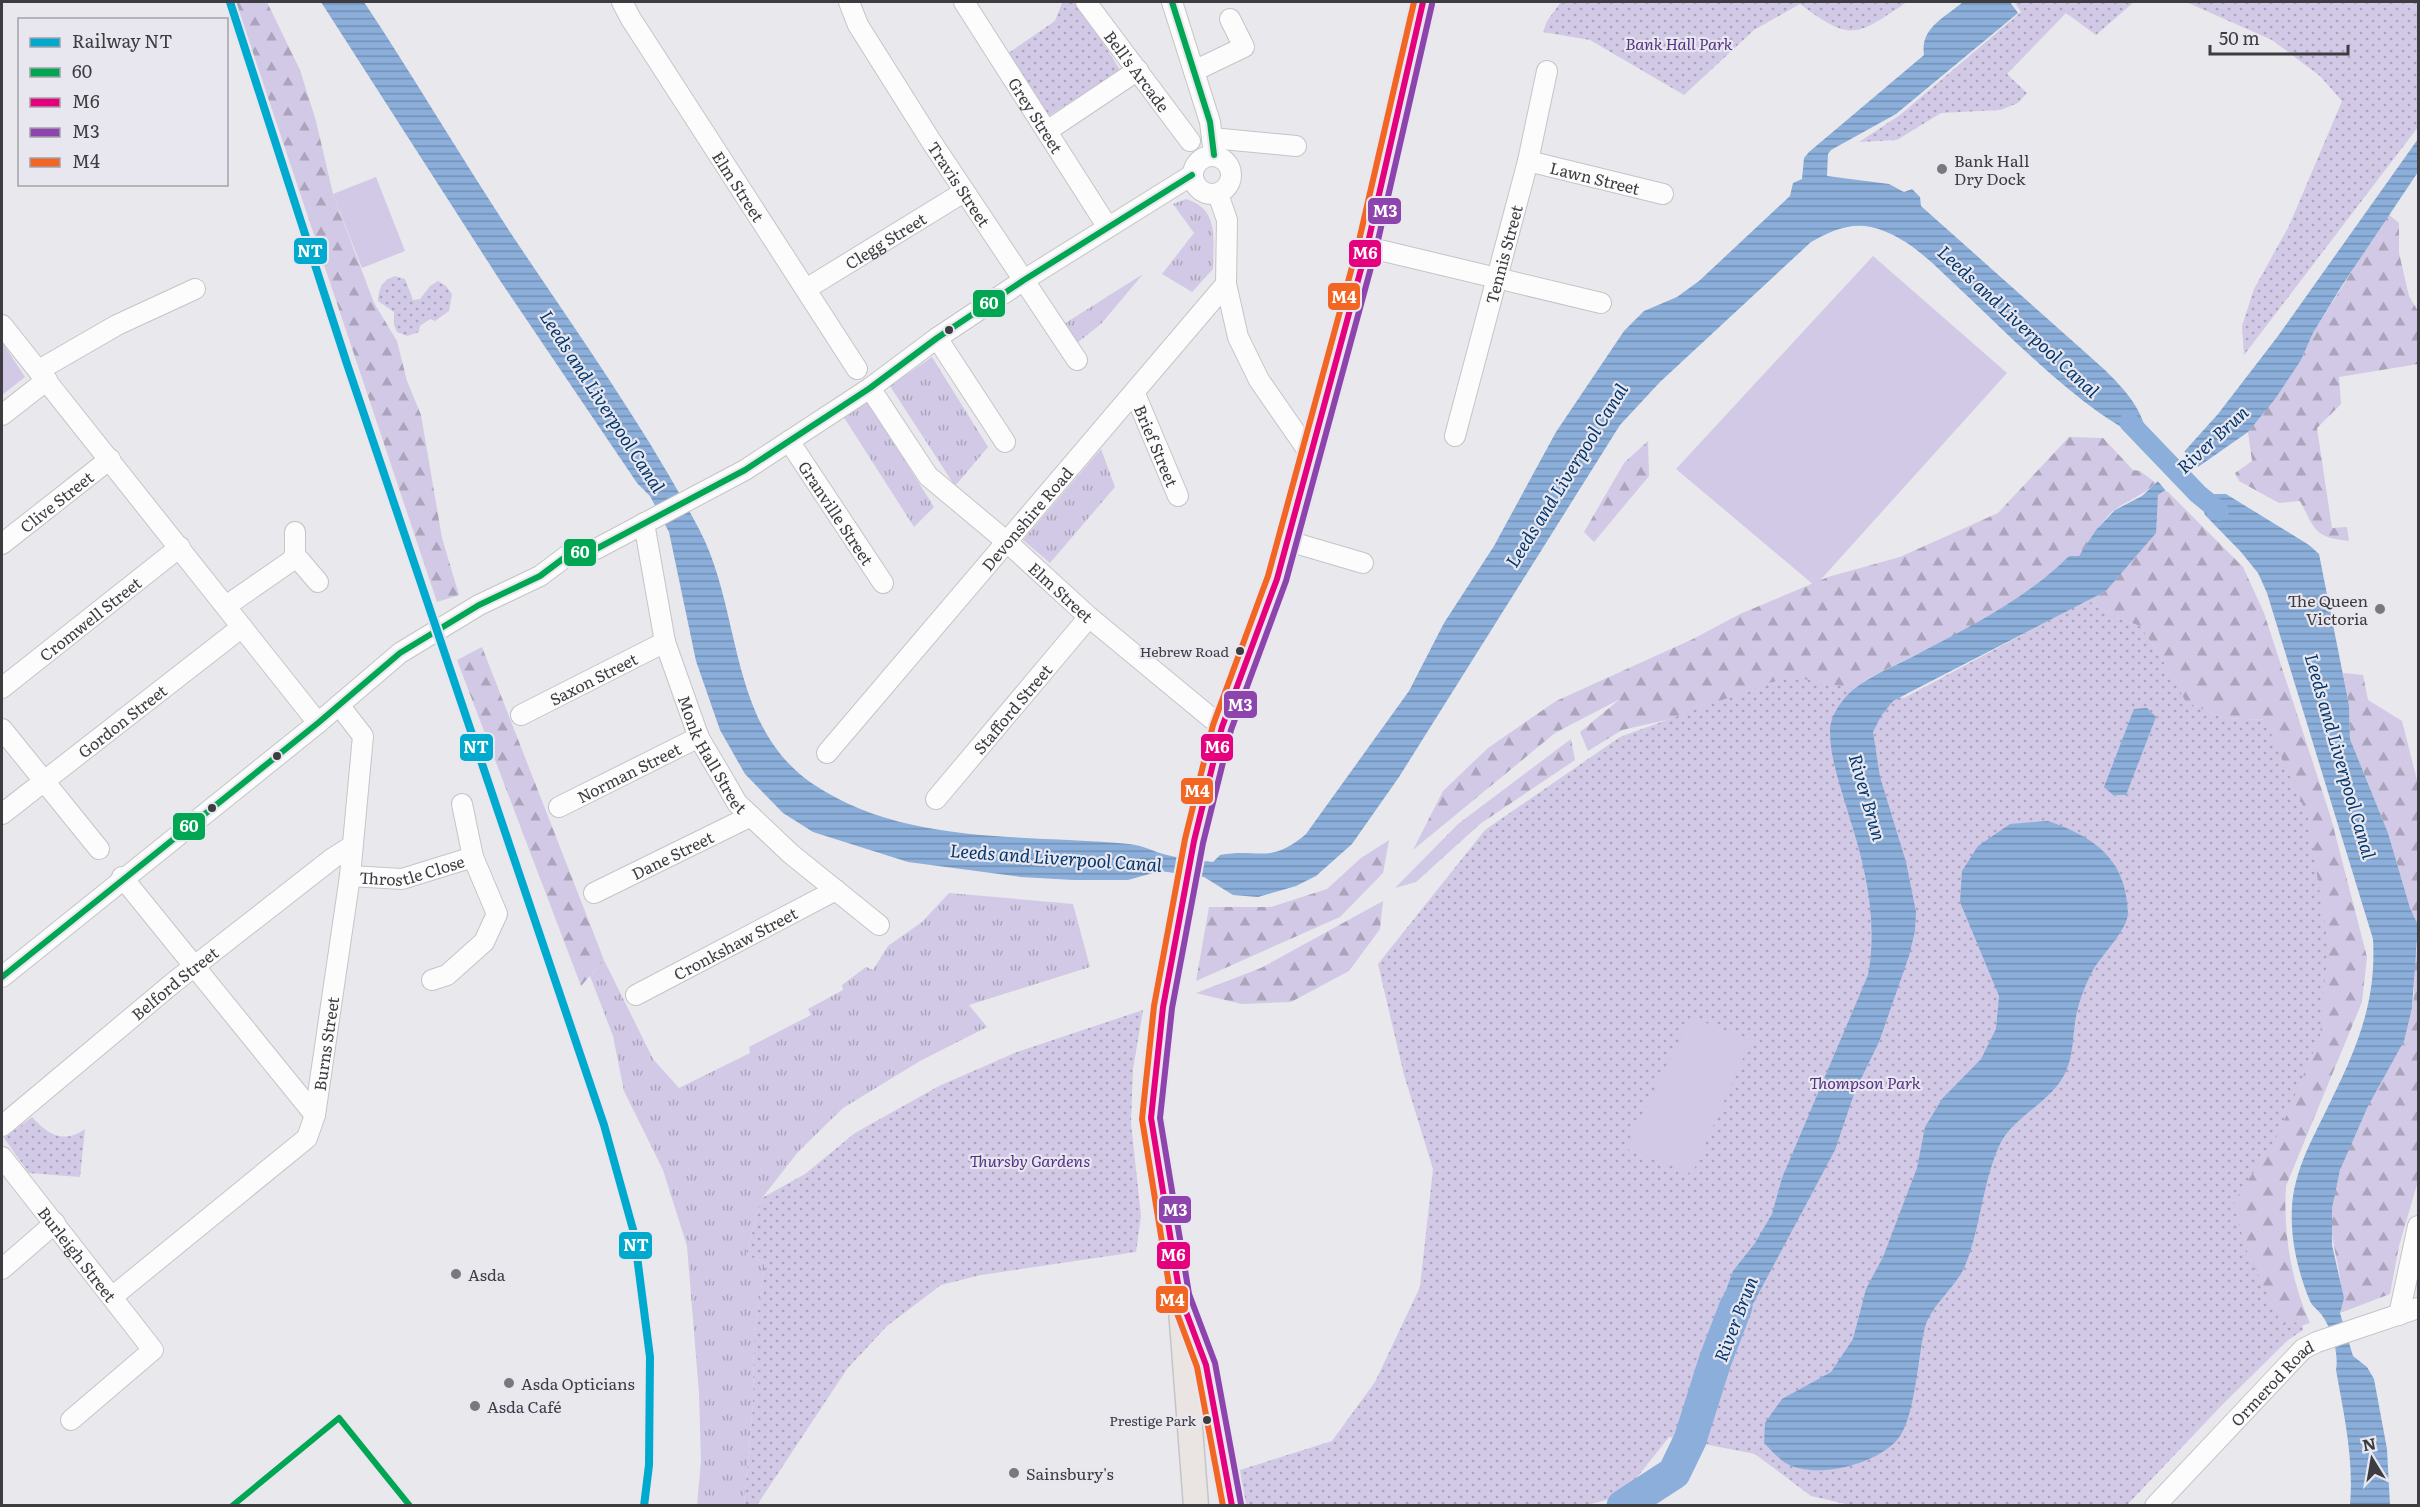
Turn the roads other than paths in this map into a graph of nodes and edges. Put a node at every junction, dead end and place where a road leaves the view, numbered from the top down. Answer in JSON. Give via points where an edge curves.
{"nodes":[{"id":1,"x":622,"y":2,"type":"edge"},
{"id":2,"x":849,"y":2,"type":"edge"},
{"id":3,"x":964,"y":2,"type":"edge"},
{"id":4,"x":1086,"y":2,"type":"edge"},
{"id":5,"x":1172,"y":2,"type":"edge"},
{"id":6,"x":1422,"y":2,"type":"edge"},
{"id":7,"x":1230,"y":19,"type":"dead end"},
{"id":8,"x":1138,"y":70,"type":"junction"},
{"id":9,"x":1194,"y":71,"type":"junction"},
{"id":10,"x":1547,"y":71,"type":"dead end"},
{"id":11,"x":1047,"y":131,"type":"junction"},
{"id":12,"x":1190,"y":141,"type":"dead end"},
{"id":13,"x":1213,"y":146,"type":"junction"},
{"id":14,"x":1296,"y":146,"type":"dead end"},
{"id":15,"x":1528,"y":161,"type":"junction"},
{"id":16,"x":1192,"y":175,"type":"junction"},
{"id":17,"x":964,"y":192,"type":"junction"},
{"id":18,"x":1218,"y":194,"type":"junction"},
{"id":19,"x":1663,"y":194,"type":"dead end"},
{"id":20,"x":1107,"y":226,"type":"junction"},
{"id":21,"x":1367,"y":247,"type":"junction"},
{"id":22,"x":1495,"y":278,"type":"junction"},
{"id":23,"x":1024,"y":280,"type":"junction"},
{"id":24,"x":1226,"y":284,"type":"junction"},
{"id":25,"x":195,"y":289,"type":"dead end"},
{"id":26,"x":806,"y":289,"type":"junction"},
{"id":27,"x":1601,"y":303,"type":"dead end"},
{"id":28,"x":2,"y":324,"type":"edge"},
{"id":29,"x":937,"y":338,"type":"junction"},
{"id":30,"x":1077,"y":360,"type":"dead end"},
{"id":31,"x":857,"y":369,"type":"dead end"},
{"id":32,"x":43,"y":375,"type":"junction"},
{"id":33,"x":870,"y":388,"type":"junction"},
{"id":34,"x":1135,"y":394,"type":"junction"},
{"id":35,"x":2,"y":415,"type":"edge"},
{"id":36,"x":1455,"y":436,"type":"dead end"},
{"id":37,"x":789,"y":441,"type":"junction"},
{"id":38,"x":1005,"y":442,"type":"dead end"},
{"id":39,"x":1311,"y":455,"type":"junction"},
{"id":40,"x":110,"y":459,"type":"junction"},
{"id":41,"x":1178,"y":496,"type":"dead end"},
{"id":42,"x":648,"y":521,"type":"junction"},
{"id":43,"x":296,"y":532,"type":"dead end"},
{"id":44,"x":1288,"y":541,"type":"junction"},
{"id":45,"x":1007,"y":542,"type":"junction"},
{"id":46,"x":2,"y":544,"type":"edge"},
{"id":47,"x":180,"y":547,"type":"junction"},
{"id":48,"x":295,"y":555,"type":"junction"},
{"id":49,"x":1364,"y":563,"type":"dead end"},
{"id":50,"x":318,"y":582,"type":"dead end"},
{"id":51,"x":883,"y":583,"type":"dead end"},
{"id":52,"x":226,"y":606,"type":"junction"},
{"id":53,"x":1089,"y":617,"type":"junction"},
{"id":54,"x":242,"y":627,"type":"junction"},
{"id":55,"x":665,"y":642,"type":"junction"},
{"id":56,"x":2,"y":688,"type":"edge"},
{"id":57,"x":339,"y":705,"type":"junction"},
{"id":58,"x":521,"y":715,"type":"dead end"},
{"id":59,"x":318,"y":723,"type":"junction"},
{"id":60,"x":1222,"y":727,"type":"junction"},
{"id":61,"x":2,"y":729,"type":"edge"},
{"id":62,"x":699,"y":737,"type":"junction"},
{"id":63,"x":827,"y":753,"type":"dead end"},
{"id":64,"x":45,"y":780,"type":"junction"},
{"id":65,"x":936,"y":799,"type":"dead end"},
{"id":66,"x":462,"y":804,"type":"dead end"},
{"id":67,"x":559,"y":807,"type":"dead end"},
{"id":68,"x":2,"y":814,"type":"edge"},
{"id":69,"x":751,"y":816,"type":"junction"},
{"id":70,"x":352,"y":846,"type":"junction"},
{"id":71,"x":99,"y":849,"type":"dead end"},
{"id":72,"x":473,"y":857,"type":"junction"},
{"id":73,"x":350,"y":876,"type":"junction"},
{"id":74,"x":122,"y":877,"type":"junction"},
{"id":75,"x":836,"y":890,"type":"junction"},
{"id":76,"x":594,"y":893,"type":"dead end"},
{"id":77,"x":879,"y":925,"type":"dead end"},
{"id":78,"x":196,"y":965,"type":"junction"},
{"id":79,"x":2,"y":977,"type":"edge"},
{"id":80,"x":432,"y":980,"type":"dead end"},
{"id":81,"x":636,"y":995,"type":"dead end"},
{"id":82,"x":315,"y":1115,"type":"junction"},
{"id":83,"x":2,"y":1126,"type":"edge"},
{"id":84,"x":2,"y":1157,"type":"edge"},
{"id":85,"x":55,"y":1223,"type":"junction"},
{"id":86,"x":2417,"y":1238,"type":"edge"},
{"id":87,"x":2,"y":1269,"type":"edge"},
{"id":88,"x":1180,"y":1296,"type":"junction"},
{"id":89,"x":112,"y":1298,"type":"junction"},
{"id":90,"x":2418,"y":1308,"type":"edge"},
{"id":91,"x":2399,"y":1315,"type":"junction"},
{"id":92,"x":1192,"y":1332,"type":"junction"},
{"id":93,"x":71,"y":1420,"type":"dead end"},
{"id":94,"x":1196,"y":1506,"type":"edge"},
{"id":95,"x":1216,"y":1506,"type":"edge"},
{"id":96,"x":1232,"y":1506,"type":"edge"},
{"id":97,"x":2155,"y":1506,"type":"edge"}],
"edges":[{"from":1,"to":26,"type":"street","name":"Elm Street"},
{"from":2,"to":17,"type":"street","name":"Travis Street","via":[[858,25]]},
{"from":3,"to":11,"type":"street","name":"Grey Street"},
{"from":4,"to":8,"type":"street","name":"Bell's Arcade"},
{"from":5,"to":9,"type":"street"},
{"from":6,"to":21,"type":"main road"},
{"from":7,"to":9,"type":"street","via":[[1244,47]]},
{"from":8,"to":11,"type":"street"},
{"from":8,"to":12,"type":"street","name":"Bell's Arcade"},
{"from":9,"to":13,"type":"street"},
{"from":10,"to":15,"type":"street","name":"Tennis Street"},
{"from":11,"to":20,"type":"street","name":"Grey Street"},
{"from":13,"to":14,"type":"street"},
{"from":13,"to":16,"type":"street","via":[[1197,162]]},
{"from":13,"to":18,"type":"street","via":[[1227,162],[1232,176]]},
{"from":15,"to":19,"type":"street","name":"Lawn Street"},
{"from":15,"to":22,"type":"street","name":"Tennis Street"},
{"from":16,"to":18,"type":"street","via":[[1202,191]]},
{"from":16,"to":20,"type":"street"},
{"from":17,"to":23,"type":"street","name":"Travis Street"},
{"from":17,"to":26,"type":"street","name":"Clegg Street"},
{"from":18,"to":24,"type":"street","via":[[1227,220]]},
{"from":20,"to":23,"type":"street"},
{"from":21,"to":22,"type":"street"},
{"from":21,"to":39,"type":"main road"},
{"from":22,"to":27,"type":"street"},
{"from":22,"to":36,"type":"street","name":"Tennis Street"},
{"from":23,"to":29,"type":"street"},
{"from":23,"to":30,"type":"street","name":"Travis Street"},
{"from":24,"to":34,"type":"street","name":"Devonshire Road"},
{"from":24,"to":39,"type":"street","via":[[1238,337],[1259,380]]},
{"from":25,"to":32,"type":"street","via":[[108,330]]},
{"from":26,"to":31,"type":"street","name":"Elm Street"},
{"from":28,"to":32,"type":"street"},
{"from":29,"to":33,"type":"street"},
{"from":29,"to":38,"type":"street"},
{"from":32,"to":35,"type":"street"},
{"from":32,"to":40,"type":"street"},
{"from":33,"to":37,"type":"street"},
{"from":33,"to":45,"type":"street","name":"Elm Street","via":[[928,476]]},
{"from":34,"to":41,"type":"street","name":"Brief Street"},
{"from":34,"to":45,"type":"street","name":"Devonshire Road"},
{"from":37,"to":42,"type":"street","via":[[745,470]]},
{"from":37,"to":51,"type":"street","name":"Granville Street"},
{"from":39,"to":44,"type":"main road"},
{"from":40,"to":46,"type":"street","name":"Clive Street"},
{"from":40,"to":47,"type":"street"},
{"from":42,"to":55,"type":"street","name":"Monk Hall Street"},
{"from":42,"to":57,"type":"street","via":[[596,549],[568,555],[540,576],[457,618],[400,653]]},
{"from":43,"to":48,"type":"street"},
{"from":44,"to":49,"type":"street"},
{"from":44,"to":60,"type":"main road"},
{"from":45,"to":53,"type":"street","name":"Elm Street"},
{"from":45,"to":63,"type":"street","name":"Devonshire Road"},
{"from":47,"to":52,"type":"street"},
{"from":47,"to":56,"type":"street","name":"Cromwell Street"},
{"from":48,"to":50,"type":"street"},
{"from":48,"to":52,"type":"street"},
{"from":52,"to":54,"type":"street"},
{"from":53,"to":60,"type":"street","name":"Elm Street"},
{"from":53,"to":65,"type":"street","name":"Stafford Street"},
{"from":54,"to":59,"type":"street"},
{"from":54,"to":64,"type":"street","name":"Gordon Street"},
{"from":55,"to":58,"type":"street","name":"Saxon Street"},
{"from":55,"to":62,"type":"street","name":"Monk Hall Street"},
{"from":57,"to":59,"type":"street"},
{"from":57,"to":70,"type":"street","name":"Burns Street","via":[[363,736]]},
{"from":59,"to":74,"type":"street"},
{"from":60,"to":88,"type":"main road","via":[[1194,841],[1171,964],[1151,1118]]},
{"from":61,"to":64,"type":"street"},
{"from":62,"to":67,"type":"street","name":"Norman Street"},
{"from":62,"to":69,"type":"street","name":"Monk Hall Street","via":[[737,803]]},
{"from":64,"to":68,"type":"street","name":"Gordon Street"},
{"from":64,"to":71,"type":"street"},
{"from":66,"to":72,"type":"street","name":"Throstle Close"},
{"from":69,"to":75,"type":"street","name":"Monk Hall Street"},
{"from":69,"to":76,"type":"street","name":"Dane Street"},
{"from":70,"to":73,"type":"street","name":"Burns Street"},
{"from":70,"to":78,"type":"street","name":"Belford Street"},
{"from":72,"to":73,"type":"street","name":"Throstle Close","via":[[402,879]]},
{"from":72,"to":80,"type":"street","name":"Throstle Close","via":[[497,914],[484,942],[447,975]]},
{"from":73,"to":82,"type":"street","name":"Burns Street"},
{"from":74,"to":78,"type":"street"},
{"from":74,"to":79,"type":"street"},
{"from":75,"to":77,"type":"street","name":"Monk Hall Street"},
{"from":75,"to":81,"type":"street","name":"Cronkshaw Street"},
{"from":78,"to":82,"type":"street"},
{"from":78,"to":83,"type":"street","name":"Belford Street"},
{"from":82,"to":89,"type":"street","name":"Burns Street","via":[[308,1138],[301,1145]]},
{"from":84,"to":85,"type":"street","name":"Burleigh Street"},
{"from":85,"to":87,"type":"street"},
{"from":85,"to":89,"type":"street","name":"Burleigh Street"},
{"from":86,"to":91,"type":"street"},
{"from":88,"to":92,"type":"main road"},
{"from":88,"to":94,"type":"main road"},
{"from":89,"to":93,"type":"street","name":"Burleigh Street","via":[[153,1350]]},
{"from":90,"to":91,"type":"street","name":"Ormerod Road"},
{"from":91,"to":97,"type":"street","name":"Ormerod Road","via":[[2302,1349]]},
{"from":92,"to":95,"type":"main road"},
{"from":92,"to":96,"type":"main road","via":[[1206,1365]]}]}
